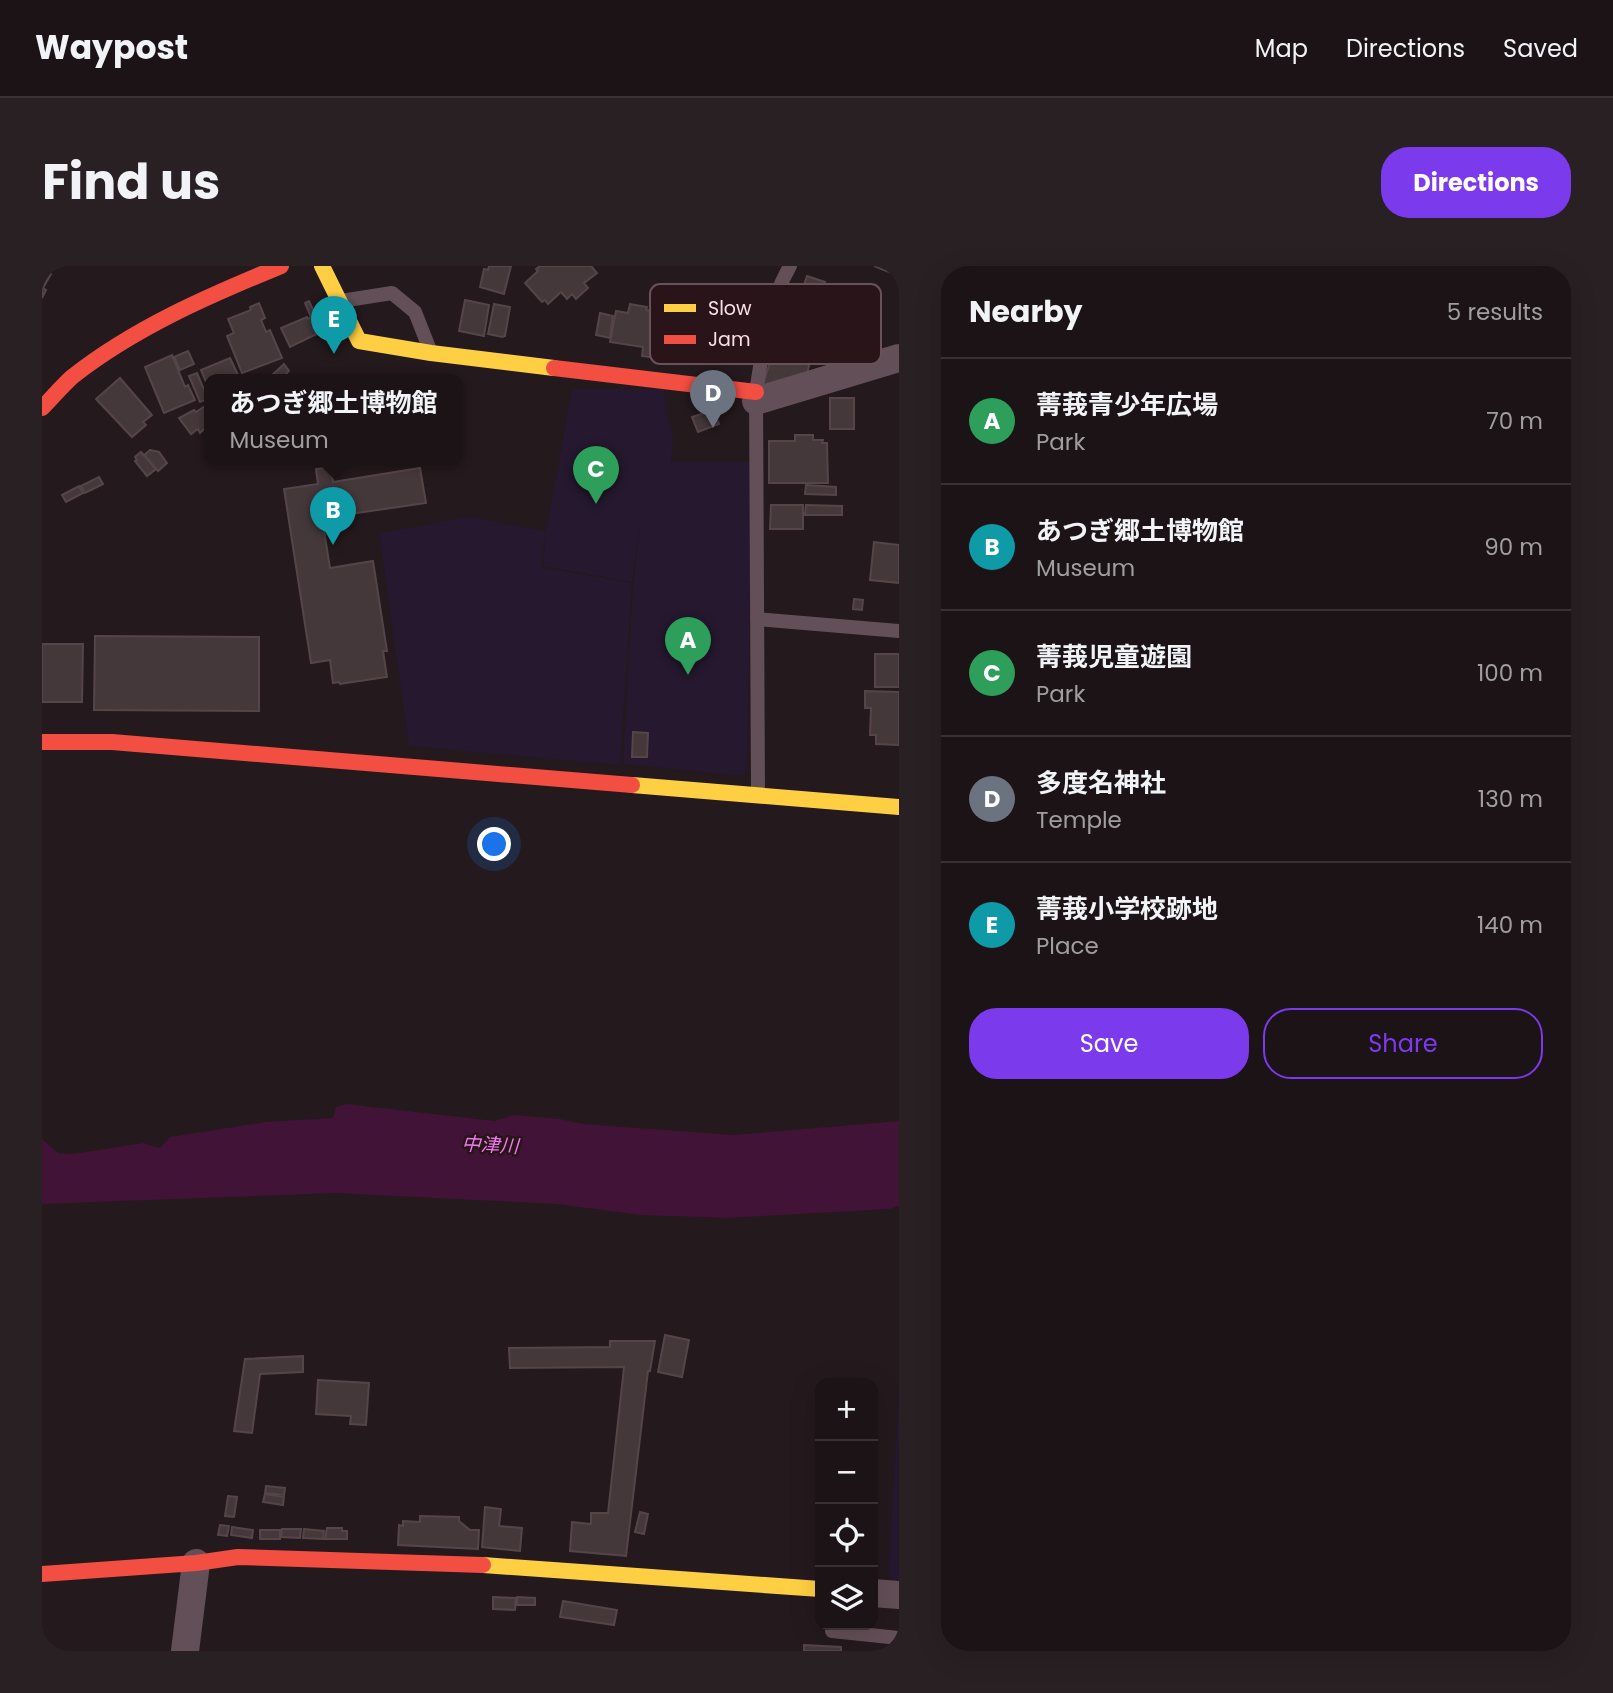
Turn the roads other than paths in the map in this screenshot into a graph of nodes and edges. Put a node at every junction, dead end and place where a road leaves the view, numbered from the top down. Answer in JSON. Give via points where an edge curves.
{"nodes":[{"id":1,"x":322,"y":266,"type":"edge"},
{"id":2,"x":790,"y":266,"type":"edge"},
{"id":3,"x":275,"y":267,"type":"edge"},
{"id":4,"x":780,"y":284,"type":"edge"},
{"id":5,"x":339,"y":301,"type":"junction"},
{"id":6,"x":431,"y":353,"type":"junction"},
{"id":7,"x":899,"y":358,"type":"edge"},
{"id":8,"x":881,"y":363,"type":"edge"},
{"id":9,"x":761,"y":364,"type":"edge"},
{"id":10,"x":876,"y":364,"type":"edge"},
{"id":11,"x":756,"y":396,"type":"junction"},
{"id":12,"x":42,"y":408,"type":"edge"},
{"id":13,"x":757,"y":619,"type":"junction"},
{"id":14,"x":899,"y":631,"type":"edge"},
{"id":15,"x":42,"y":742,"type":"edge"},
{"id":16,"x":758,"y":795,"type":"junction"},
{"id":17,"x":899,"y":807,"type":"edge"},
{"id":18,"x":196,"y":1563,"type":"junction"},
{"id":19,"x":42,"y":1574,"type":"edge"},
{"id":20,"x":815,"y":1589,"type":"edge"},
{"id":21,"x":878,"y":1593,"type":"edge"},
{"id":22,"x":899,"y":1595,"type":"edge"},
{"id":23,"x":832,"y":1631,"type":"dead end"},
{"id":24,"x":899,"y":1638,"type":"edge"},
{"id":25,"x":185,"y":1651,"type":"edge"}],
"edges":[{"from":1,"to":5,"type":"street"},
{"from":2,"to":4,"type":"lane"},
{"from":3,"to":12,"type":"street","via":[[130,339],[72,378]]},
{"from":5,"to":6,"type":"street","via":[[359,341]]},
{"from":5,"to":6,"type":"lane","via":[[392,293],[415,312]]},
{"from":6,"to":11,"type":"street"},
{"from":7,"to":8,"type":"street"},
{"from":9,"to":11,"type":"lane"},
{"from":10,"to":11,"type":"street"},
{"from":11,"to":13,"type":"lane"},
{"from":13,"to":14,"type":"lane"},
{"from":13,"to":16,"type":"lane"},
{"from":15,"to":16,"type":"street","via":[[112,742]]},
{"from":16,"to":17,"type":"street"},
{"from":18,"to":19,"type":"street"},
{"from":18,"to":20,"type":"street","via":[[237,1557],[435,1562]]},
{"from":18,"to":25,"type":"street"},
{"from":21,"to":22,"type":"street"},
{"from":23,"to":24,"type":"lane"}]}
